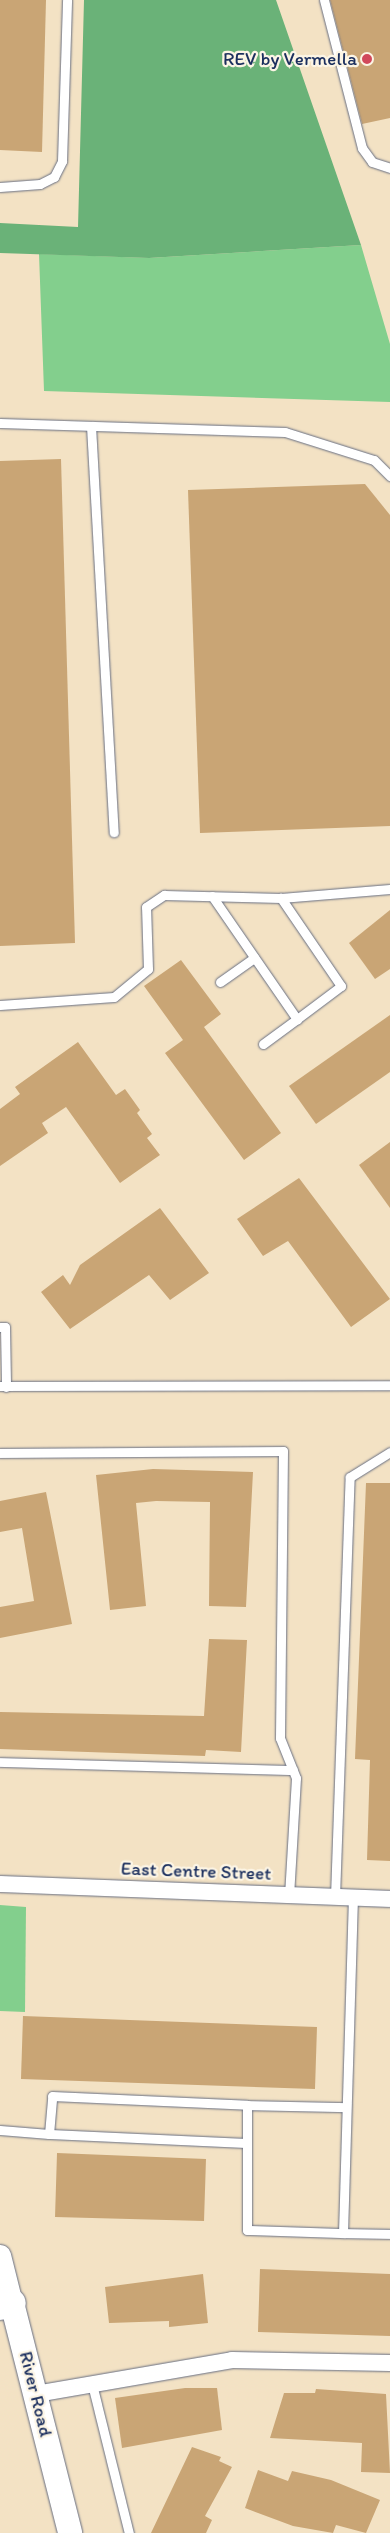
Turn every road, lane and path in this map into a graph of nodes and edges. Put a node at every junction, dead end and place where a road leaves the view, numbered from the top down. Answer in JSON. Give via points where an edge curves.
{"nodes":[{"id":1,"x":67,"y":0,"type":"edge"},
{"id":2,"x":324,"y":0,"type":"edge"},
{"id":3,"x":390,"y":168,"type":"edge"},
{"id":4,"x":0,"y":187,"type":"edge"},
{"id":5,"x":0,"y":423,"type":"edge"},
{"id":6,"x":91,"y":426,"type":"junction"},
{"id":7,"x":390,"y":476,"type":"edge"},
{"id":8,"x":114,"y":832,"type":"dead end"},
{"id":9,"x":390,"y":889,"type":"edge"},
{"id":10,"x":212,"y":896,"type":"junction"},
{"id":11,"x":281,"y":898,"type":"junction"},
{"id":12,"x":254,"y":958,"type":"junction"},
{"id":13,"x":220,"y":982,"type":"dead end"},
{"id":14,"x":0,"y":1005,"type":"edge"},
{"id":15,"x":297,"y":1019,"type":"junction"},
{"id":16,"x":263,"y":1044,"type":"dead end"},
{"id":17,"x":0,"y":1326,"type":"edge"},
{"id":18,"x":390,"y":1385,"type":"edge"},
{"id":19,"x":3,"y":1387,"type":"edge"},
{"id":20,"x":390,"y":1452,"type":"edge"},
{"id":21,"x":0,"y":1453,"type":"edge"},
{"id":22,"x":0,"y":1762,"type":"edge"},
{"id":23,"x":293,"y":1770,"type":"junction"},
{"id":24,"x":0,"y":1884,"type":"edge"},
{"id":25,"x":289,"y":1895,"type":"junction"},
{"id":26,"x":335,"y":1896,"type":"junction"},
{"id":27,"x":353,"y":1897,"type":"junction"},
{"id":28,"x":390,"y":1898,"type":"edge"},
{"id":29,"x":247,"y":2105,"type":"junction"},
{"id":30,"x":345,"y":2107,"type":"junction"},
{"id":31,"x":0,"y":2130,"type":"edge"},
{"id":32,"x":49,"y":2134,"type":"junction"},
{"id":33,"x":247,"y":2143,"type":"junction"},
{"id":34,"x":343,"y":2232,"type":"junction"},
{"id":35,"x":390,"y":2234,"type":"edge"},
{"id":36,"x":0,"y":2255,"type":"edge"},
{"id":37,"x":6,"y":2304,"type":"edge"},
{"id":38,"x":390,"y":2364,"type":"edge"},
{"id":39,"x":92,"y":2384,"type":"junction"},
{"id":40,"x":36,"y":2394,"type":"junction"},
{"id":41,"x":70,"y":2533,"type":"edge"},
{"id":42,"x":129,"y":2533,"type":"edge"}],
"edges":[{"from":1,"to":4,"type":"lane","via":[[62,161],[54,177],[40,184]]},
{"from":2,"to":3,"type":"lane","via":[[362,148],[372,162]]},
{"from":5,"to":6,"type":"lane"},
{"from":6,"to":7,"type":"lane","via":[[285,432],[374,460]]},
{"from":6,"to":8,"type":"lane"},
{"from":9,"to":11,"type":"lane"},
{"from":10,"to":11,"type":"lane"},
{"from":10,"to":12,"type":"lane"},
{"from":10,"to":14,"type":"lane","via":[[164,895],[146,907],[148,969],[114,997]]},
{"from":11,"to":15,"type":"lane","via":[[341,986]]},
{"from":12,"to":13,"type":"lane"},
{"from":12,"to":15,"type":"lane"},
{"from":15,"to":16,"type":"lane"},
{"from":17,"to":19,"type":"lane","via":[[5,1326]]},
{"from":18,"to":19,"type":"lane"},
{"from":20,"to":26,"type":"lane","via":[[350,1477]]},
{"from":21,"to":23,"type":"lane","via":[[283,1451],[280,1738]]},
{"from":22,"to":23,"type":"lane"},
{"from":23,"to":25,"type":"lane","via":[[296,1778]]},
{"from":24,"to":25,"type":"street","name":"East Centre Street"},
{"from":25,"to":26,"type":"street","name":"East Centre Street"},
{"from":26,"to":27,"type":"street","name":"East Centre Street"},
{"from":27,"to":28,"type":"street","name":"East Centre Street"},
{"from":27,"to":30,"type":"lane"},
{"from":29,"to":30,"type":"lane"},
{"from":29,"to":32,"type":"lane","via":[[52,2096]]},
{"from":29,"to":33,"type":"lane"},
{"from":30,"to":34,"type":"lane"},
{"from":31,"to":32,"type":"lane"},
{"from":32,"to":33,"type":"lane"},
{"from":33,"to":34,"type":"lane","via":[[247,2230]]},
{"from":34,"to":35,"type":"lane"},
{"from":36,"to":37,"type":"street","name":"River Road"},
{"from":37,"to":40,"type":"main road","name":"River Road"},
{"from":38,"to":39,"type":"street","via":[[232,2360]]},
{"from":39,"to":40,"type":"street"},
{"from":39,"to":42,"type":"lane"},
{"from":40,"to":41,"type":"main road","name":"River Road"}]}
